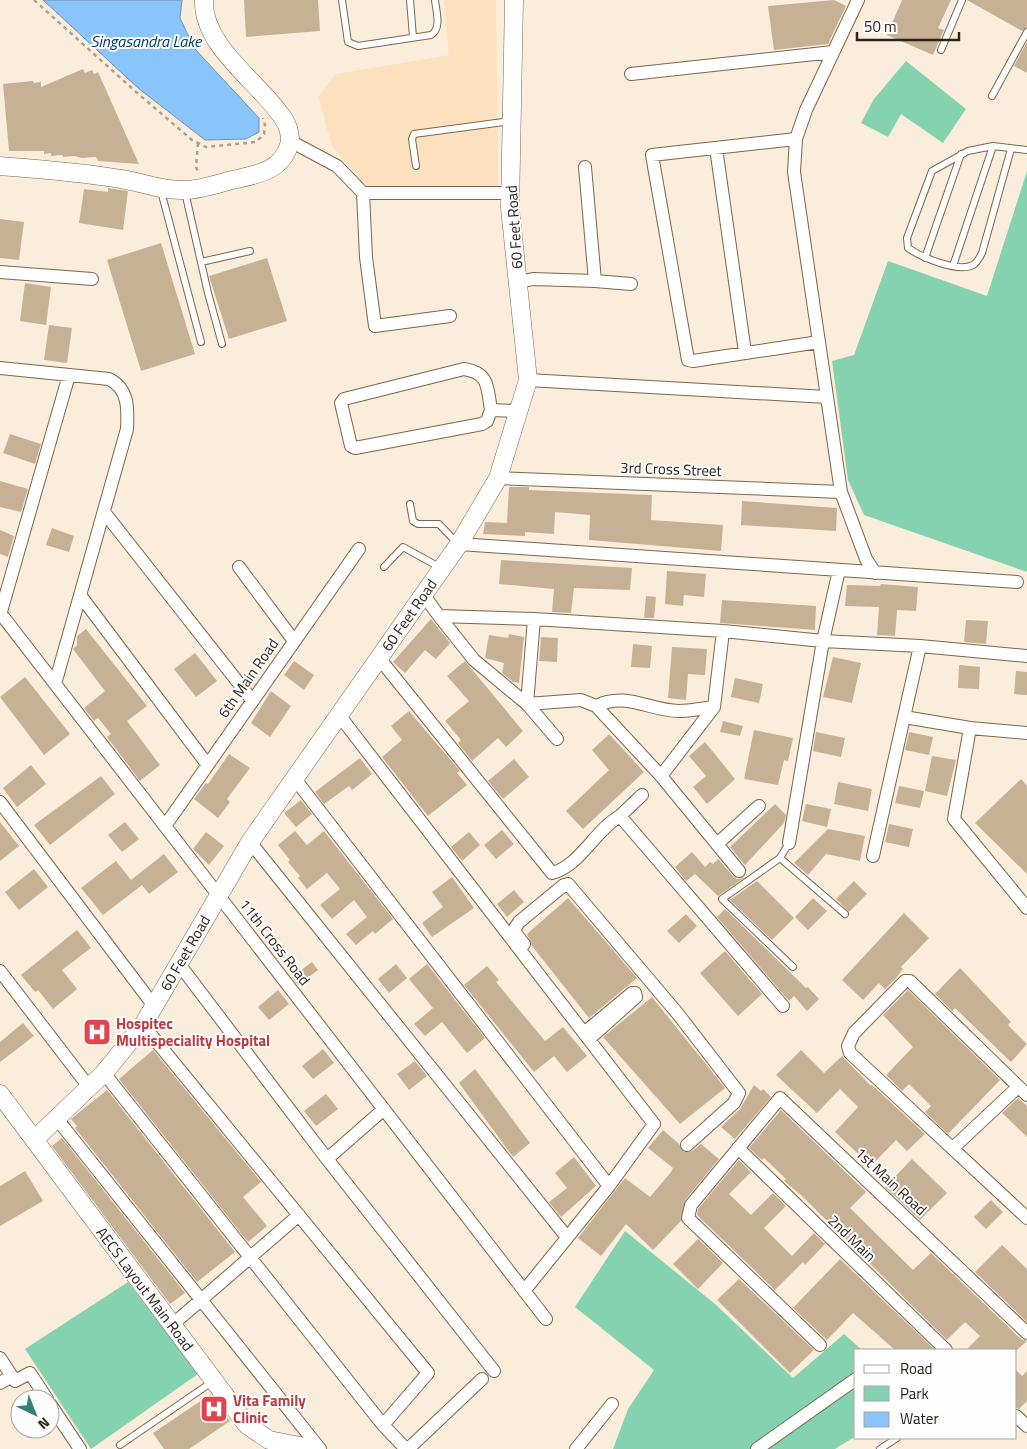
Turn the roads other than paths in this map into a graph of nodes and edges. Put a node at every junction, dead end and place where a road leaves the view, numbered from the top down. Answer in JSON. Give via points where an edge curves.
{"nodes":[{"id":1,"x":204,"y":0,"type":"edge"},
{"id":2,"x":342,"y":0,"type":"edge"},
{"id":3,"x":410,"y":0,"type":"edge"},
{"id":4,"x":435,"y":0,"type":"edge"},
{"id":5,"x":514,"y":0,"type":"edge"},
{"id":6,"x":858,"y":0,"type":"edge"},
{"id":7,"x":962,"y":0,"type":"edge"},
{"id":8,"x":1027,"y":32,"type":"edge"},
{"id":9,"x":413,"y":37,"type":"junction"},
{"id":10,"x":941,"y":50,"type":"dead end"},
{"id":11,"x":833,"y":52,"type":"junction"},
{"id":12,"x":632,"y":74,"type":"dead end"},
{"id":13,"x":992,"y":96,"type":"dead end"},
{"id":14,"x":512,"y":121,"type":"junction"},
{"id":15,"x":796,"y":139,"type":"junction"},
{"id":16,"x":290,"y":141,"type":"junction"},
{"id":17,"x":993,"y":146,"type":"junction"},
{"id":18,"x":716,"y":148,"type":"junction"},
{"id":19,"x":1012,"y":150,"type":"junction"},
{"id":20,"x":1027,"y":150,"type":"edge"},
{"id":21,"x":961,"y":154,"type":"junction"},
{"id":22,"x":0,"y":166,"type":"edge"},
{"id":23,"x":416,"y":166,"type":"dead end"},
{"id":24,"x":585,"y":166,"type":"dead end"},
{"id":25,"x":160,"y":187,"type":"junction"},
{"id":26,"x":185,"y":190,"type":"junction"},
{"id":27,"x":364,"y":192,"type":"junction"},
{"id":28,"x":510,"y":193,"type":"junction"},
{"id":29,"x":250,"y":251,"type":"dead end"},
{"id":30,"x":925,"y":258,"type":"junction"},
{"id":31,"x":201,"y":262,"type":"junction"},
{"id":32,"x":954,"y":266,"type":"junction"},
{"id":33,"x":0,"y":272,"type":"edge"},
{"id":34,"x":92,"y":280,"type":"dead end"},
{"id":35,"x":595,"y":281,"type":"junction"},
{"id":36,"x":518,"y":282,"type":"junction"},
{"id":37,"x":631,"y":284,"type":"dead end"},
{"id":38,"x":450,"y":316,"type":"dead end"},
{"id":39,"x":201,"y":342,"type":"dead end"},
{"id":40,"x":819,"y":342,"type":"junction"},
{"id":41,"x":222,"y":344,"type":"dead end"},
{"id":42,"x":745,"y":352,"type":"junction"},
{"id":43,"x":0,"y":368,"type":"edge"},
{"id":44,"x":69,"y":375,"type":"junction"},
{"id":45,"x":528,"y":380,"type":"junction"},
{"id":46,"x":827,"y":397,"type":"junction"},
{"id":47,"x":491,"y":410,"type":"junction"},
{"id":48,"x":518,"y":411,"type":"junction"},
{"id":49,"x":498,"y":478,"type":"junction"},
{"id":50,"x":842,"y":492,"type":"junction"},
{"id":51,"x":410,"y":504,"type":"dead end"},
{"id":52,"x":104,"y":512,"type":"junction"},
{"id":53,"x":459,"y":544,"type":"junction"},
{"id":54,"x":358,"y":549,"type":"dead end"},
{"id":55,"x":384,"y":566,"type":"dead end"},
{"id":56,"x":239,"y":567,"type":"dead end"},
{"id":57,"x":442,"y":568,"type":"junction"},
{"id":58,"x":839,"y":570,"type":"junction"},
{"id":59,"x":875,"y":573,"type":"junction"},
{"id":60,"x":1017,"y":582,"type":"dead end"},
{"id":61,"x":423,"y":594,"type":"junction"},
{"id":62,"x":80,"y":595,"type":"junction"},
{"id":63,"x":0,"y":615,"type":"edge"},
{"id":64,"x":440,"y":616,"type":"junction"},
{"id":65,"x":534,"y":619,"type":"junction"},
{"id":66,"x":723,"y":631,"type":"junction"},
{"id":67,"x":294,"y":641,"type":"junction"},
{"id":68,"x":823,"y":641,"type":"junction"},
{"id":69,"x":920,"y":646,"type":"junction"},
{"id":70,"x":1027,"y":656,"type":"edge"},
{"id":71,"x":379,"y":658,"type":"junction"},
{"id":72,"x":55,"y":684,"type":"junction"},
{"id":73,"x":252,"y":700,"type":"junction"},
{"id":74,"x":527,"y":704,"type":"junction"},
{"id":75,"x":596,"y":706,"type":"junction"},
{"id":76,"x":714,"y":707,"type":"junction"},
{"id":77,"x":339,"y":715,"type":"junction"},
{"id":78,"x":904,"y":717,"type":"junction"},
{"id":79,"x":970,"y":728,"type":"junction"},
{"id":80,"x":1027,"y":733,"type":"edge"},
{"id":81,"x":557,"y":740,"type":"dead end"},
{"id":82,"x":207,"y":764,"type":"junction"},
{"id":83,"x":661,"y":776,"type":"junction"},
{"id":84,"x":294,"y":779,"type":"junction"},
{"id":85,"x":642,"y":795,"type":"dead end"},
{"id":86,"x":0,"y":802,"type":"edge"},
{"id":87,"x":758,"y":806,"type":"dead end"},
{"id":88,"x":620,"y":816,"type":"junction"},
{"id":89,"x":165,"y":826,"type":"junction"},
{"id":90,"x":250,"y":842,"type":"junction"},
{"id":91,"x":789,"y":843,"type":"joint"},
{"id":92,"x":717,"y":844,"type":"junction"},
{"id":93,"x":873,"y":856,"type":"dead end"},
{"id":94,"x":780,"y":858,"type":"junction"},
{"id":95,"x":739,"y":871,"type":"dead end"},
{"id":96,"x":218,"y":895,"type":"junction"},
{"id":97,"x":1027,"y":908,"type":"edge"},
{"id":98,"x":845,"y":914,"type":"dead end"},
{"id":99,"x":179,"y":964,"type":"junction"},
{"id":100,"x":793,"y":967,"type":"dead end"},
{"id":101,"x":0,"y":971,"type":"edge"},
{"id":102,"x":648,"y":978,"type":"junction"},
{"id":103,"x":154,"y":1006,"type":"junction"},
{"id":104,"x":783,"y":1006,"type":"dead end"},
{"id":105,"x":144,"y":1025,"type":"junction"},
{"id":106,"x":591,"y":1031,"type":"junction"},
{"id":107,"x":104,"y":1073,"type":"junction"},
{"id":108,"x":89,"y":1087,"type":"junction"},
{"id":109,"x":1022,"y":1091,"type":"edge"},
{"id":110,"x":0,"y":1094,"type":"edge"},
{"id":111,"x":384,"y":1109,"type":"junction"},
{"id":112,"x":57,"y":1118,"type":"junction"},
{"id":113,"x":34,"y":1140,"type":"junction"},
{"id":114,"x":687,"y":1145,"type":"dead end"},
{"id":115,"x":738,"y":1148,"type":"junction"},
{"id":116,"x":953,"y":1148,"type":"junction"},
{"id":117,"x":327,"y":1160,"type":"junction"},
{"id":118,"x":608,"y":1186,"type":"junction"},
{"id":119,"x":299,"y":1216,"type":"junction"},
{"id":120,"x":1027,"y":1218,"type":"edge"},
{"id":121,"x":566,"y":1236,"type":"junction"},
{"id":122,"x":249,"y":1258,"type":"junction"},
{"id":123,"x":524,"y":1291,"type":"junction"},
{"id":124,"x":201,"y":1300,"type":"junction"},
{"id":125,"x":546,"y":1318,"type":"dead end"},
{"id":126,"x":172,"y":1325,"type":"junction"},
{"id":127,"x":1027,"y":1333,"type":"edge"},
{"id":128,"x":820,"y":1345,"type":"dead end"},
{"id":129,"x":945,"y":1349,"type":"edge"},
{"id":130,"x":0,"y":1358,"type":"edge"},
{"id":131,"x":494,"y":1371,"type":"dead end"},
{"id":132,"x":12,"y":1376,"type":"junction"},
{"id":133,"x":482,"y":1379,"type":"dead end"},
{"id":134,"x":854,"y":1380,"type":"edge"},
{"id":135,"x":213,"y":1381,"type":"junction"},
{"id":136,"x":0,"y":1383,"type":"edge"},
{"id":137,"x":40,"y":1389,"type":"edge"},
{"id":138,"x":612,"y":1404,"type":"dead end"},
{"id":139,"x":1017,"y":1417,"type":"edge"},
{"id":140,"x":60,"y":1421,"type":"edge"},
{"id":141,"x":384,"y":1425,"type":"junction"},
{"id":142,"x":1027,"y":1426,"type":"edge"},
{"id":143,"x":895,"y":1439,"type":"edge"},
{"id":144,"x":120,"y":1445,"type":"dead end"},
{"id":145,"x":75,"y":1447,"type":"edge"},
{"id":146,"x":312,"y":1449,"type":"edge"},
{"id":147,"x":320,"y":1449,"type":"edge"},
{"id":148,"x":407,"y":1449,"type":"edge"},
{"id":149,"x":576,"y":1449,"type":"edge"},
{"id":150,"x":757,"y":1449,"type":"edge"},
{"id":151,"x":880,"y":1449,"type":"edge"}],
"edges":[{"from":1,"to":16,"type":"street","via":[[209,28],[219,44],[281,114]]},
{"from":2,"to":9,"type":"lane","via":[[348,42],[353,45]]},
{"from":3,"to":9,"type":"lane"},
{"from":4,"to":9,"type":"lane","via":[[436,32]]},
{"from":5,"to":14,"type":"street","name":"60 Feet Road"},
{"from":6,"to":11,"type":"street"},
{"from":7,"to":10,"type":"lane"},
{"from":8,"to":13,"type":"lane"},
{"from":11,"to":12,"type":"street"},
{"from":11,"to":15,"type":"street"},
{"from":14,"to":23,"type":"lane","via":[[414,134]]},
{"from":14,"to":28,"type":"street","name":"60 Feet Road"},
{"from":15,"to":18,"type":"street"},
{"from":15,"to":40,"type":"street","via":[[794,172]]},
{"from":16,"to":26,"type":"street","via":[[283,159],[270,170]]},
{"from":16,"to":27,"type":"street","via":[[337,166]]},
{"from":17,"to":19,"type":"lane"},
{"from":17,"to":21,"type":"lane"},
{"from":17,"to":32,"type":"lane"},
{"from":18,"to":42,"type":"street"},
{"from":18,"to":42,"type":"street","via":[[652,155],[688,360]]},
{"from":19,"to":20,"type":"lane"},
{"from":19,"to":32,"type":"lane","via":[[982,253],[975,264],[963,269]]},
{"from":21,"to":30,"type":"lane"},
{"from":21,"to":30,"type":"lane","via":[[932,170],[907,238],[908,248]]},
{"from":22,"to":25,"type":"street","via":[[121,178]]},
{"from":24,"to":35,"type":"street"},
{"from":25,"to":26,"type":"street"},
{"from":25,"to":39,"type":"lane"},
{"from":26,"to":31,"type":"lane"},
{"from":27,"to":28,"type":"street"},
{"from":27,"to":38,"type":"street","via":[[366,257],[374,326]]},
{"from":28,"to":36,"type":"street","name":"60 Feet Road"},
{"from":29,"to":31,"type":"lane"},
{"from":30,"to":32,"type":"lane"},
{"from":31,"to":41,"type":"lane"},
{"from":33,"to":34,"type":"street"},
{"from":35,"to":36,"type":"street","via":[[533,279]]},
{"from":35,"to":37,"type":"street"},
{"from":36,"to":45,"type":"street","name":"60 Feet Road"},
{"from":40,"to":42,"type":"street"},
{"from":40,"to":46,"type":"street"},
{"from":43,"to":44,"type":"street"},
{"from":44,"to":52,"type":"street","via":[[109,379],[118,383],[125,397],[127,429]]},
{"from":44,"to":63,"type":"street"},
{"from":45,"to":46,"type":"street"},
{"from":45,"to":48,"type":"street","name":"60 Feet Road"},
{"from":46,"to":50,"type":"street"},
{"from":47,"to":47,"type":"street","via":[[483,376],[464,369],[344,399],[341,403],[351,446],[355,448],[482,424],[487,421]]},
{"from":47,"to":48,"type":"street"},
{"from":48,"to":49,"type":"street","name":"60 Feet Road"},
{"from":49,"to":50,"type":"street","name":"3rd Cross Street"},
{"from":49,"to":53,"type":"street","name":"60 Feet Road"},
{"from":50,"to":59,"type":"street","via":[[866,559]]},
{"from":51,"to":53,"type":"lane","via":[[413,521],[439,524]]},
{"from":52,"to":62,"type":"street"},
{"from":52,"to":73,"type":"street"},
{"from":53,"to":57,"type":"street","name":"60 Feet Road"},
{"from":53,"to":58,"type":"street"},
{"from":54,"to":67,"type":"street","name":"6th Main Road"},
{"from":55,"to":57,"type":"lane","via":[[403,547]]},
{"from":56,"to":67,"type":"street"},
{"from":57,"to":61,"type":"street","name":"60 Feet Road"},
{"from":58,"to":59,"type":"street"},
{"from":58,"to":68,"type":"street"},
{"from":59,"to":60,"type":"street"},
{"from":61,"to":64,"type":"street"},
{"from":61,"to":71,"type":"street","name":"60 Feet Road"},
{"from":62,"to":72,"type":"street"},
{"from":62,"to":82,"type":"street"},
{"from":63,"to":72,"type":"street","name":"11th Cross Road"},
{"from":64,"to":65,"type":"street"},
{"from":64,"to":74,"type":"street","via":[[474,660]]},
{"from":65,"to":66,"type":"street"},
{"from":65,"to":74,"type":"street"},
{"from":66,"to":68,"type":"street"},
{"from":66,"to":76,"type":"street"},
{"from":67,"to":73,"type":"street","name":"6th Main Road"},
{"from":68,"to":69,"type":"street"},
{"from":68,"to":91,"type":"street"},
{"from":69,"to":70,"type":"street"},
{"from":69,"to":78,"type":"street"},
{"from":71,"to":77,"type":"street","name":"60 Feet Road"},
{"from":71,"to":88,"type":"street","via":[[552,874],[563,870],[609,822]]},
{"from":72,"to":89,"type":"street","name":"11th Cross Road"},
{"from":73,"to":82,"type":"street","name":"6th Main Road"},
{"from":74,"to":75,"type":"street","via":[[581,700]]},
{"from":74,"to":81,"type":"street"},
{"from":75,"to":76,"type":"street","via":[[627,699],[678,711]]},
{"from":75,"to":83,"type":"street"},
{"from":76,"to":83,"type":"street"},
{"from":77,"to":84,"type":"street","name":"60 Feet Road"},
{"from":77,"to":106,"type":"street"},
{"from":78,"to":79,"type":"street"},
{"from":78,"to":93,"type":"street"},
{"from":79,"to":80,"type":"street"},
{"from":79,"to":97,"type":"street","via":[[954,819]]},
{"from":82,"to":89,"type":"street","name":"6th Main Road"},
{"from":83,"to":92,"type":"street"},
{"from":84,"to":90,"type":"street","name":"60 Feet Road"},
{"from":84,"to":118,"type":"street"},
{"from":85,"to":88,"type":"street"},
{"from":86,"to":103,"type":"street"},
{"from":87,"to":92,"type":"street"},
{"from":88,"to":104,"type":"street"},
{"from":89,"to":96,"type":"street","name":"11th Cross Road"},
{"from":90,"to":96,"type":"street","name":"60 Feet Road"},
{"from":90,"to":121,"type":"street"},
{"from":91,"to":94,"type":"lane"},
{"from":92,"to":95,"type":"street"},
{"from":94,"to":98,"type":"lane"},
{"from":94,"to":100,"type":"lane","via":[[722,899]]},
{"from":96,"to":99,"type":"street","name":"60 Feet Road"},
{"from":96,"to":111,"type":"street","name":"11th Cross Road"},
{"from":99,"to":103,"type":"street","name":"60 Feet Road"},
{"from":99,"to":117,"type":"street"},
{"from":101,"to":108,"type":"street"},
{"from":102,"to":106,"type":"street"},
{"from":102,"to":106,"type":"street","via":[[568,884],[519,922],[516,934]]},
{"from":102,"to":114,"type":"street","via":[[740,1093],[734,1103]]},
{"from":103,"to":105,"type":"street","name":"60 Feet Road"},
{"from":105,"to":107,"type":"street","name":"60 Feet Road"},
{"from":105,"to":119,"type":"street"},
{"from":106,"to":118,"type":"street","via":[[654,1124]]},
{"from":107,"to":108,"type":"street","name":"60 Feet Road"},
{"from":107,"to":122,"type":"street"},
{"from":108,"to":112,"type":"street","name":"60 Feet Road"},
{"from":109,"to":116,"type":"street"},
{"from":109,"to":116,"type":"street","via":[[916,985],[910,980],[905,981],[854,1033],[848,1046],[850,1053]]},
{"from":110,"to":113,"type":"street","name":"AECS Layout Main Road"},
{"from":111,"to":117,"type":"street"},
{"from":111,"to":123,"type":"street","name":"11th Cross Road"},
{"from":112,"to":113,"type":"street","name":"60 Feet Road"},
{"from":112,"to":124,"type":"street"},
{"from":113,"to":126,"type":"street","name":"AECS Layout Main Road"},
{"from":115,"to":127,"type":"street","name":"1st Main Road","via":[[780,1098]]},
{"from":115,"to":128,"type":"street","via":[[691,1204],[688,1218]]},
{"from":115,"to":129,"type":"street","name":"2nd Main"},
{"from":116,"to":120,"type":"street"},
{"from":117,"to":131,"type":"street"},
{"from":118,"to":121,"type":"street"},
{"from":119,"to":122,"type":"street"},
{"from":119,"to":141,"type":"street","via":[[428,1373]]},
{"from":121,"to":123,"type":"street"},
{"from":122,"to":124,"type":"street"},
{"from":122,"to":141,"type":"street"},
{"from":123,"to":125,"type":"street","name":"11th Cross Road"},
{"from":124,"to":126,"type":"street"},
{"from":124,"to":147,"type":"street"},
{"from":126,"to":135,"type":"street","name":"AECS Layout Main Road"},
{"from":130,"to":132,"type":"street"},
{"from":132,"to":136,"type":"street"},
{"from":132,"to":137,"type":"street","via":[[15,1381],[30,1373]]},
{"from":133,"to":148,"type":"street"},
{"from":134,"to":150,"type":"street"},
{"from":135,"to":144,"type":"lane"},
{"from":135,"to":146,"type":"street","name":"AECS Layout Main Road","via":[[247,1425],[258,1433],[269,1440]]},
{"from":138,"to":149,"type":"street"},
{"from":139,"to":142,"type":"street"},
{"from":140,"to":145,"type":"street"},
{"from":141,"to":148,"type":"street"},
{"from":143,"to":151,"type":"lane"}]}
